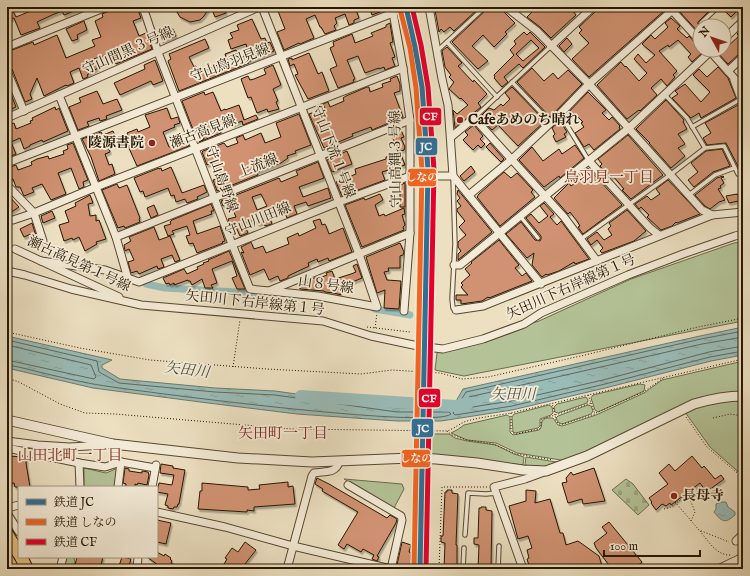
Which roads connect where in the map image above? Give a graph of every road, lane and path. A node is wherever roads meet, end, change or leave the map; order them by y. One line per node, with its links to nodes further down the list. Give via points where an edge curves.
1 (106, 7): 18 (street)
2 (142, 7): 19 (street, 守山島野線)
3 (259, 7): 19 (street, 守山間黒３号線)
4 (262, 7): 21 (street, 守山下流１号線)
5 (429, 7): 20 (street)
6 (485, 7): 16 (lane)
7 (592, 7): 17 (street)
8 (718, 7): 12 (lane)
9 (509, 8): 17 (street)
10 (673, 8): 14 (street); 30 (street)
11 (392, 10): 21 (street, 守山鳥羽見線); 25 (street, 守山高縄３号線)
12 (706, 18)
13 (743, 21): 15 (street)
14 (692, 31)
15 (732, 31)
16 (447, 42): 20 (lane); 34 (lane)
17 (551, 46): 29 (lane); 30 (street)
18 (7, 47)
19 (158, 51): 32 (street, 守山間黒３号線); 35 (street, 守山島野線)
20 (438, 51): 47 (street)
21 (282, 57): 35 (street, 守山鳥羽見線); 37 (street, 守山下流１号線)
22 (743, 57): 27 (street)
23 (703, 58): 33 (street)
24 (716, 58): 27 (street)
25 (403, 68): 37 (street, 瀬古高見線); 42 (street, 守山高縄３号線)
26 (7, 71): 38 (street)
27 (728, 71): 28 (street)
28 (733, 78): 31 (street); 36 (street)
29 (512, 82): 34 (lane); 43 (lane)
30 (590, 84): 39 (street); 45 (street)
31 (743, 88)
32 (59, 95): 38 (street, 守山間黒３号線); 46 (street)
33 (665, 95): 44 (lane); 45 (street)
34 (497, 97): 41 (lane)
35 (176, 98): 46 (street, 守山鳥羽見線); 48 (street, 守山島野線)
36 (742, 102): 44 (lane)
37 (302, 108): 48 (street, 瀬古高見線); 50 (street, 守山下流１号線)
38 (24, 111): 40 (street, 守山間黒３号線)
39 (560, 114): 43 (street); 52 (lane)
40 (7, 118)
41 (474, 118): 47 (street); 51 (street)
42 (410, 120): 50 (street, 上流線); 57 (street, 守山高縄３号線)
43 (550, 122): 51 (street)
44 (692, 127): 49 (lane)
45 (629, 128): 52 (street); 56 (street)
46 (76, 136): 53 (street, 守山鳥羽見線); 60 (street)
47 (451, 137): 58 (street)
48 (196, 148): 60 (street, 瀬古高見線); 64 (street, 守山島野線)
49 (705, 148): 54 (lane, via 724,146); 56 (lane)
50 (320, 156): 64 (street, 上流線); 65 (street, 守山下流１号線)
51 (511, 160): 61 (street); 63 (street)
52 (589, 161): 63 (street); 66 (street)
53 (7, 164)
54 (734, 168): 55 (lane, via 738,174); 62 (lane, via 715,175)
55 (743, 172)
56 (670, 175): 62 (street); 66 (lane)
57 (410, 176): 58 (street, 守山川田線); 65 (street, 守山川田線); 72 (street, 守山高縄３号線)
58 (453, 176): 61 (street); 85 (lane)
59 (7, 185): 68 (street)
60 (96, 187): 68 (street, 瀬古高見線); 76 (street)
61 (469, 195): 73 (street)
62 (689, 195): 69 (street, via 702,210)
63 (545, 196): 70 (street); 78 (street)
64 (214, 198): 76 (street, 上流線); 80 (street, 守山島野線)
65 (339, 202): 80 (street, 守山川田線); 82 (street, 守山下流１号線)
66 (629, 204): 75 (street, via 650,228); 78 (lane)
67 (743, 212): 69 (street)
68 (34, 213): 71 (street, 瀬古高見線); 79 (street)
69 (712, 214): 75 (street)
70 (520, 216): 73 (street); 77 (lane)
71 (13, 220)
72 (410, 232): 82 (street); 94 (street, 守山高縄３号線)
73 (500, 232): 85 (street, via 460,265); 88 (street)
74 (743, 234): 95 (street, 矢田川下右岸線第１号, via 628,275 541,313 524,324 483,340 443,349 371,336 323,321)
75 (660, 235): 84 (street)
76 (116, 237): 87 (street)
77 (538, 238)
78 (581, 239): 84 (street)
79 (44, 241)
80 (232, 244): 87 (street, 守山川田線, via 139,282); 89 (street, 守山島野線, via 250,289)
81 (15, 249): 83 (street, 瀬古高見第１号線)
82 (359, 254): 89 (street); 92 (street, 守山下流１号線)
83 (41, 261): 87 (street, via 105,270); 91 (street, 瀬古高見第１号線)
84 (597, 261): 88 (street)
85 (454, 265): 93 (lane, via 452,299 453,308)
86 (7, 271): 91 (street, 矢田川下右岸線第１号)
87 (128, 279)
88 (541, 284): 93 (street, via 483,306)
89 (269, 291): 92 (street, 山８号線, via 318,296)
90 (254, 294): 95 (path)
91 (132, 303): 95 (street, 矢田川下右岸線第１号)
92 (378, 308): 99 (path)
93 (456, 310)
94 (404, 311)
95 (254, 315)
96 (743, 318): 103 (path, via 488,377 462,379 440,373 392,370 361,374)
97 (239, 324): 103 (path)
98 (366, 327): 99 (path)
99 (376, 328): 101 (path)
100 (7, 332): 103 (path, via 150,360)
101 (410, 332)
102 (743, 359): 104 (path)
103 (233, 367)
104 (666, 376): 106 (path); 112 (path, via 643,392)
105 (7, 378): 117 (path, via 20,382 60,404 85,413 292,429)
106 (588, 395): 108 (path); 109 (path)
107 (743, 396): 110 (street, via 706,400)
108 (552, 403): 111 (path); 113 (path)
109 (591, 403): 112 (path); 113 (path)
110 (682, 410): 125 (street); 127 (path, via 707,447)
111 (511, 413): 113 (path, via 512,431 516,434 538,429 541,427 542,419); 117 (path, via 470,421)
112 (595, 414): 113 (path, via 561,424 556,421)
113 (555, 416)
114 (743, 416): 115 (path, via 730,414)
115 (713, 418)
116 (7, 420): 119 (street)
117 (447, 431): 125 (path, via 467,440 493,444 516,454 557,461)
118 (7, 441): 119 (street, via 69,446)
119 (113, 444): 122 (street, via 238,458)
120 (7, 448): 123 (street)
121 (121, 462): 123 (street, via 105,467); 131 (street); 132 (street, via 155,466)
122 (339, 462): 126 (street, via 430,458); 147 (street, via 335,470 314,473)
123 (79, 463): 130 (street)
124 (743, 464): 127 (path)
125 (564, 465): 126 (street)
126 (546, 471): 133 (street)
127 (737, 472): 128 (path)
128 (743, 478)
129 (348, 485): 159 (street, via 401,516)
130 (80, 486)
131 (118, 486)
132 (152, 486)
133 (495, 490): 145 (lane, via 486,494 468,493); 160 (path, via 442,487); 163 (street)
134 (675, 503): 137 (path, via 672,507); 140 (path); 140 (path, via 688,494 695,512)
135 (18, 505): 136 (street)
136 (7, 508)
137 (664, 508)
138 (158, 512): 147 (street)
139 (7, 513): 141 (street)
140 (691, 522): 142 (path)
141 (18, 530)
142 (699, 530): 146 (path, via 730,542); 151 (path, via 722,554)
143 (7, 534): 150 (highway)
144 (743, 534): 146 (street)
145 (465, 535)
146 (736, 541)
147 (293, 546): 158 (street); 159 (street)
148 (499, 546): 162 (lane)
149 (464, 548): 161 (lane)
150 (18, 552)
151 (739, 556): 164 (street)
152 (21, 558): 155 (highway)
153 (63, 558): 156 (street)
154 (137, 558): 157 (street)
155 (27, 569)
156 (60, 569)
157 (137, 569)
158 (287, 569)
159 (391, 569)
160 (439, 569)
161 (463, 569)
162 (498, 569)
163 (523, 569)
164 (718, 569)

